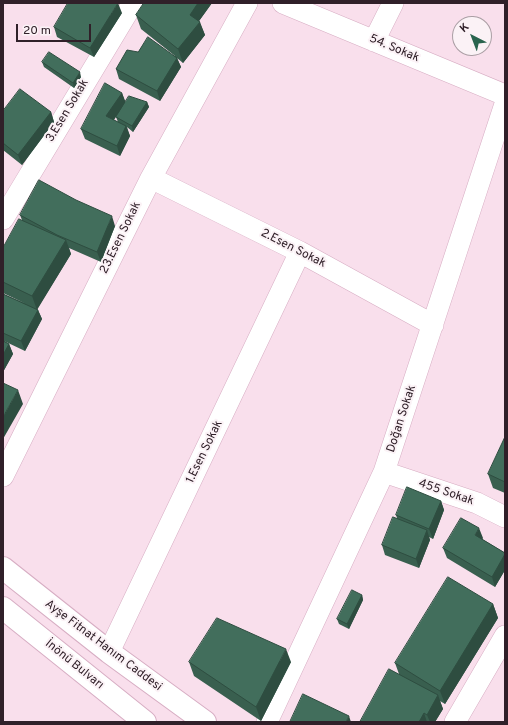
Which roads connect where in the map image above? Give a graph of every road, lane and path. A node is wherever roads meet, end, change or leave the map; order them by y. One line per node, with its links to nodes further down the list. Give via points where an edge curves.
1 (133, 3): 9 (street, 3.Esen Sokak)
2 (246, 3): 8 (street, 23.Esen Sokak)
3 (283, 3): 5 (street, 54. Sokak)
4 (393, 3): 5 (street)
5 (374, 41): 6 (street, 54. Sokak)
6 (505, 96)
7 (505, 104): 11 (street, Doğan Sokak)
8 (151, 178): 10 (street, 2.Esen Sokak); 13 (street, 23.Esen Sokak)
9 (3, 219)
10 (300, 252): 11 (street, 2.Esen Sokak); 18 (street, 1.Esen Sokak)
11 (433, 325): 12 (street, Doğan Sokak)
12 (384, 472): 14 (street, 455 Sokak, via 477,503); 21 (street, Doğan Sokak)
13 (3, 476)
14 (505, 517)
15 (3, 568): 18 (main road, Ayşe Fitnat Hanım Caddesi)
16 (3, 608): 19 (main road, İnönü Bulvarı)
17 (505, 636): 22 (street)
18 (109, 652): 20 (main road, Ayşe Fitnat Hanım Caddesi)
19 (145, 722)
20 (205, 722)
21 (267, 722)
22 (455, 722)

